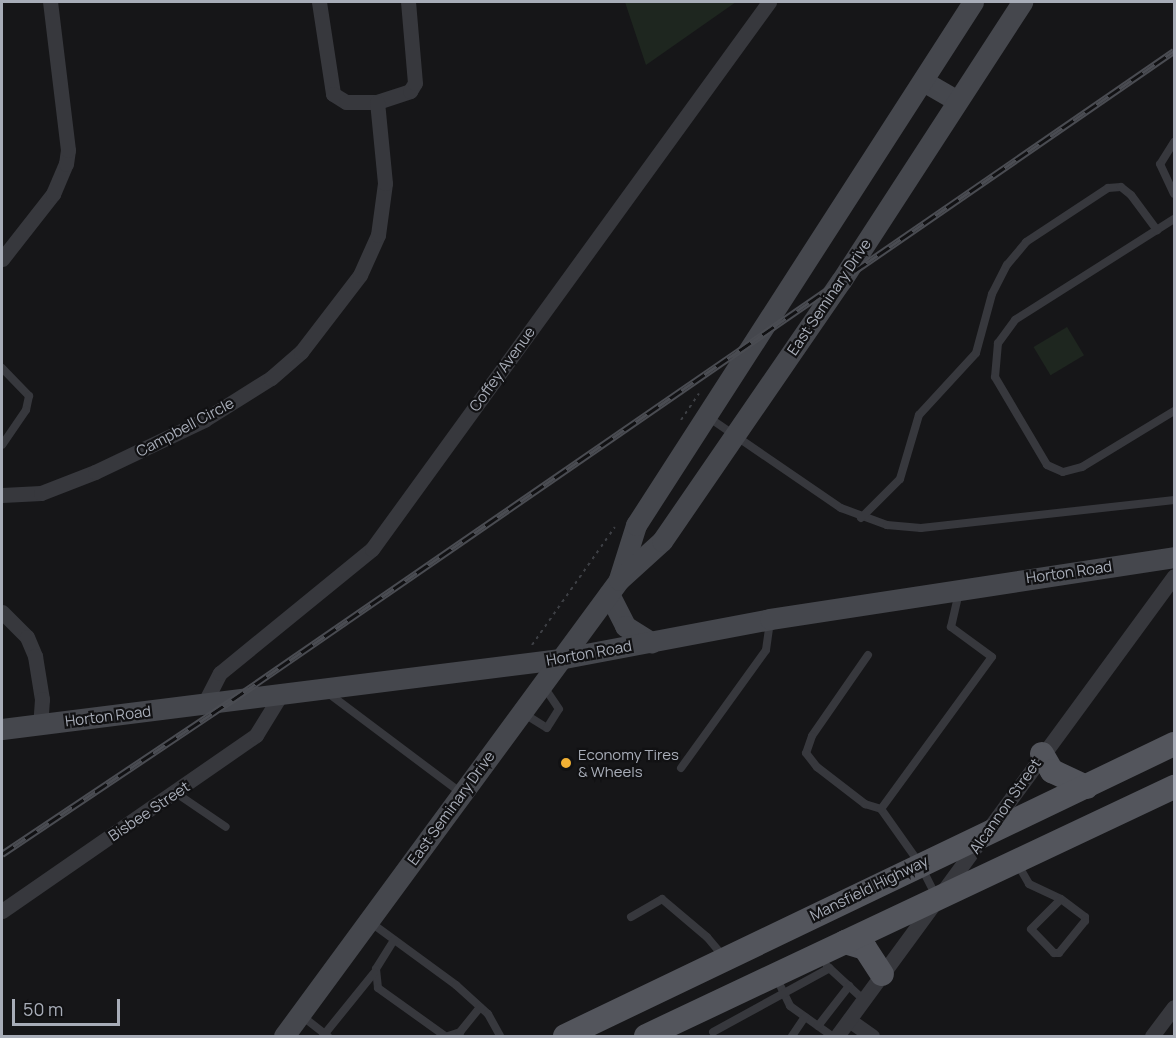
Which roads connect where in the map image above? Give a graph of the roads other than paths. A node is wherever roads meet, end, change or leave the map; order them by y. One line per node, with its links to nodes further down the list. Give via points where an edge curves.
1 (50, 2): 14 (street, via 68,150 66,164 53,194)
2 (319, 2): 8 (street, via 333,94 346,102)
3 (408, 2): 8 (street, via 415,82 410,91)
4 (769, 2): 35 (street, Coffey Avenue, via 372,549 220,673)
5 (973, 2): 7 (main road, East Seminary Drive)
6 (1022, 2): 9 (main road, East Seminary Drive)
7 (923, 81): 9 (main road); 17 (main road, East Seminary Drive)
8 (377, 102): 20 (street, Campbell Circle, via 385,183 378,235 360,275 301,352 271,378 204,420 41,493)
9 (957, 102): 18 (main road, East Seminary Drive)
10 (1174, 142): 11 (lane, via 1160,164)
11 (1174, 194)
12 (1174, 219): 13 (lane)
13 (1157, 230): 16 (lane, via 1015,320 998,343 995,377 1047,465 1063,472 1082,467); 22 (lane, via 1131,195 1121,187 1108,188 1026,242 992,294 976,353 919,415 900,479)
14 (2, 259)
15 (2, 368): 19 (lane, via 29,396 26,410)
16 (1174, 411)
17 (707, 416): 18 (lane); 25 (main road, East Seminary Drive, via 636,525)
18 (735, 435): 22 (lane); 25 (main road, East Seminary Drive, via 662,541)
19 (2, 446)
20 (2, 495)
21 (1174, 500): 22 (lane, via 921,528)
22 (861, 518)
23 (1174, 557): 26 (main road, Horton Road)
24 (1174, 576): 40 (street, Alcannon Street)
25 (614, 587): 29 (main road, via 625,626); 31 (main road, East Seminary Drive)
26 (960, 588): 28 (main road, Horton Road); 46 (lane, via 951,627 992,657)
27 (2, 612): 37 (street, via 27,637 35,656 42,699)
28 (770, 619): 29 (main road, Horton Road); 41 (lane, via 766,650)
29 (651, 642): 31 (main road, Horton Road)
30 (868, 655): 46 (lane, via 812,736 806,753 817,767 865,804)
31 (559, 660): 32 (main road, East Seminary Drive); 33 (main road, Horton Road)
32 (541, 683): 36 (main road, East Seminary Drive); 36 (lane, via 559,711 544,728)
33 (324, 690): 34 (main road, Horton Road); 45 (lane)
34 (280, 696): 35 (main road, Horton Road); 44 (street, Bisbee Street, via 256,735)
35 (204, 704): 37 (main road, Horton Road)
36 (521, 712): 45 (main road, East Seminary Drive)
37 (40, 725): 38 (main road, Horton Road)
38 (2, 729)
39 (1174, 744): 42 (main road, Mansfield Highway)
40 (1042, 754): 42 (main road, via 1052,771); 48 (street, Alcannon Street)
41 (681, 768)
42 (1086, 787): 48 (main road, Mansfield Highway)
43 (1173, 790): 49 (main road)
44 (176, 793): 47 (lane); 53 (street, Bisbee Street)
45 (461, 793): 55 (main road, East Seminary Drive)
46 (881, 809): 50 (lane)
47 (226, 827)
48 (987, 832): 50 (main road, Mansfield Highway); 52 (street, Alcannon Street)
49 (1016, 862): 51 (lane, via 1029,884); 52 (main road)
50 (920, 864): 52 (lane); 58 (main road, Mansfield Highway)
51 (1061, 899): 51 (lane, via 1085,921 1059,953 1054,953 1031,929)
52 (938, 900): 57 (main road); 61 (street, Alcannon Street)
53 (2, 911)
54 (631, 917): 58 (lane, via 662,900 707,938)
55 (368, 921): 56 (lane); 67 (main road, East Seminary Drive)
56 (394, 940): 60 (lane); 65 (lane)
57 (845, 942): 59 (main road); 61 (main road, via 865,948)
58 (723, 958): 77 (main road, Mansfield Highway)
59 (823, 962): 62 (main road); 63 (lane)
60 (376, 969): 72 (lane, via 375,981 386,996); 74 (lane)
61 (882, 974): 64 (street, Alcannon Street)
62 (780, 985): 68 (lane, via 790,1006); 71 (lane); 78 (main road)
63 (849, 986): 64 (lane); 70 (lane)
64 (864, 1000): 69 (street, Alcannon Street)
65 (480, 1007): 75 (lane, via 460,1032); 76 (lane)
66 (1174, 1007): 83 (street)
67 (300, 1014): 73 (main road, East Seminary Drive); 74 (lane)
68 (806, 1017): 70 (lane); 79 (lane)
69 (849, 1020): 81 (street, Alcannon Street); 82 (street)
70 (818, 1026): 80 (lane)
71 (713, 1032)
72 (435, 1035): 75 (lane)
73 (284, 1036)
74 (326, 1036)
75 (447, 1036)
76 (500, 1036)
77 (565, 1036)
78 (646, 1036)
79 (792, 1036)
80 (832, 1036)
81 (837, 1036)
82 (872, 1036)
83 (1152, 1036)

